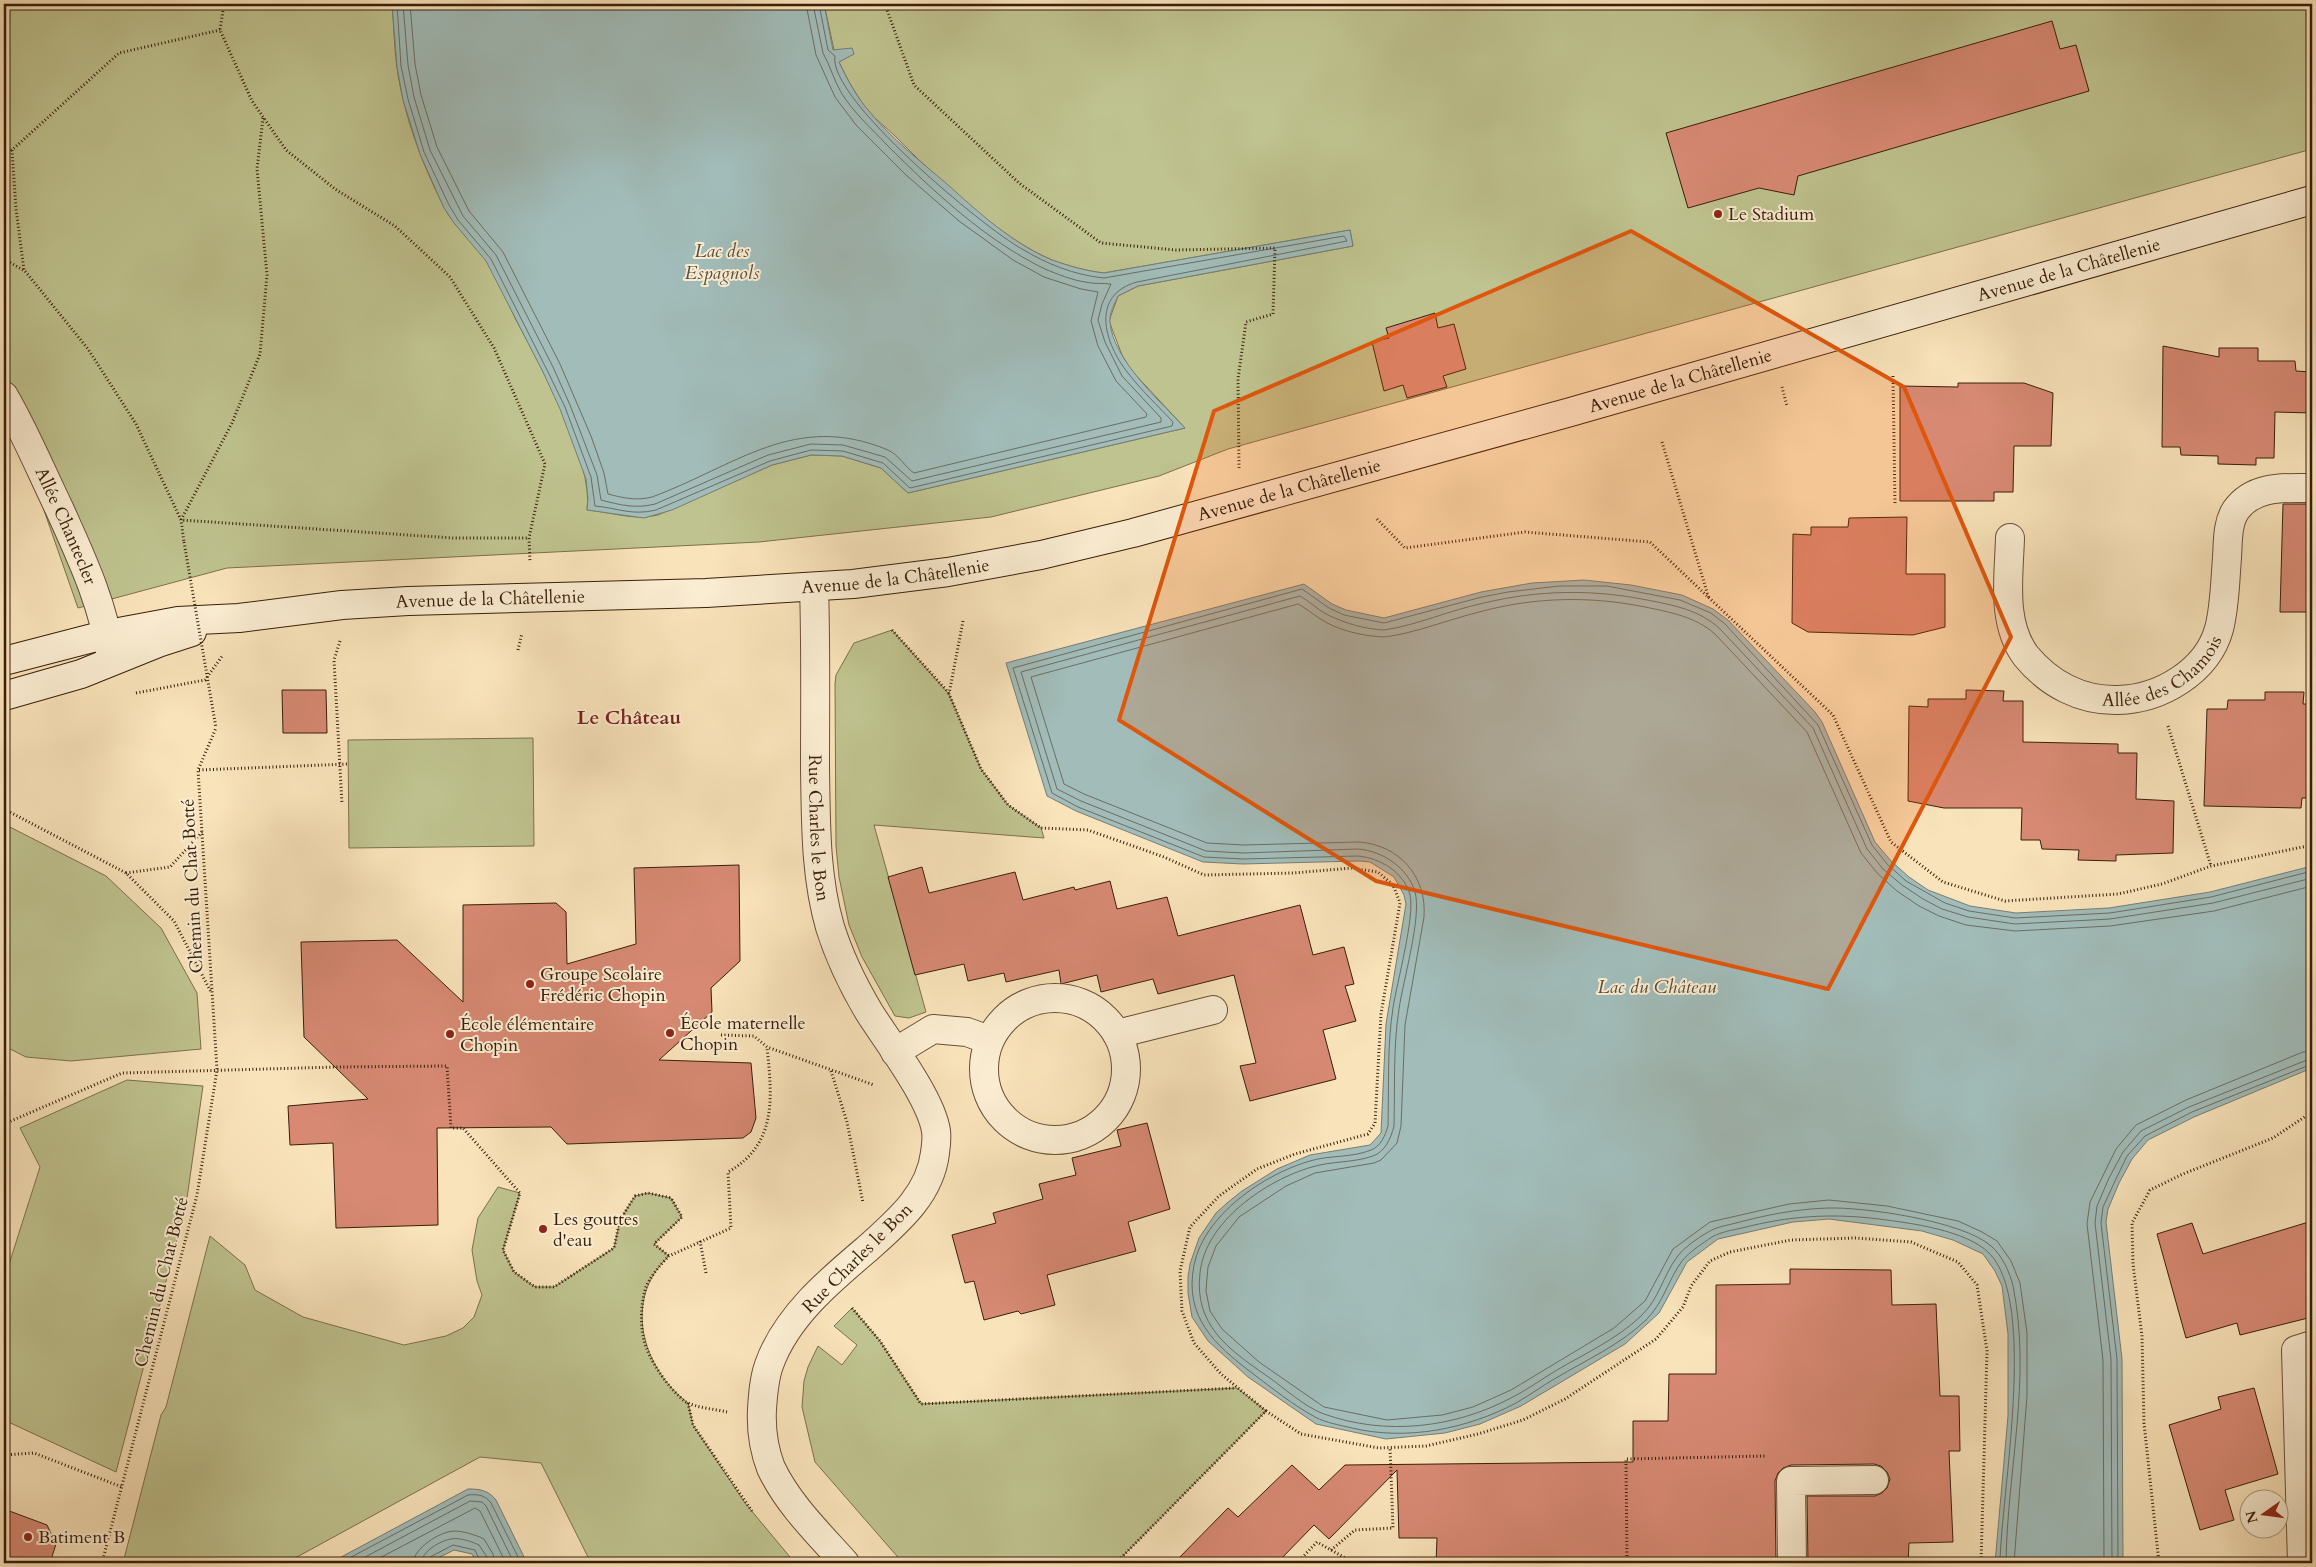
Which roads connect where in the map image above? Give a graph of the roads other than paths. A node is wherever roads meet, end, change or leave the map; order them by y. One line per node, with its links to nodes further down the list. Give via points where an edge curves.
1 (2312, 200): 5 (street, Avenue de la Châtellenie, via 1133,533 979,567)
2 (4, 396): 7 (street, Allée Chantecler, via 83,562)
3 (2312, 488): 4 (street, Allée des Chamois, via 2258,492 2242,503 2230,528 2222,616 2213,644 2181,680 2158,693 2129,700 2098,699 2069,691 2043,674 2024,652 2009,610)
4 (2010, 538)
5 (814, 587): 6 (street, Avenue de la Châtellenie, via 706,593 408,600); 14 (street, Rue Charles le Bon, via 816,839 821,890 844,963 868,1010)
6 (239, 618): 7 (street, Avenue de la Châtellenie, via 178,621); 9 (street, Avenue de la Châtellenie, via 158,643)
7 (108, 634): 8 (street, Avenue de la Châtellenie); 9 (street, Allée Chantecler)
8 (4, 661)
9 (112, 662): 10 (street, Avenue de la Châtellenie)
10 (4, 696)
11 (1213, 1010): 12 (street)
12 (1118, 1034): 13 (street, via 1103,1016 1085,1004 1063,998 1040,999 1019,1007 1002,1020); 13 (street, via 1125,1055 1126,1077 1120,1099 1108,1117 1090,1132 1069,1140 1047,1141 1025,1134 1006,1122 992,1105 985,1083 984,1061)
13 (990, 1040): 14 (street, via 967,1032 934,1029)
14 (901, 1062): 17 (street, Rue Charles le Bon, via 929,1110 936,1132 929,1179 914,1204 898,1221 830,1281 791,1325 768,1367 763,1392 762,1420 771,1467 787,1495)
15 (2312, 1345): 19 (street, via 2296,1350)
16 (1874, 1480): 18 (street, via 1791,1481)
17 (845, 1563)
18 (1792, 1563)
19 (2302, 1563)

